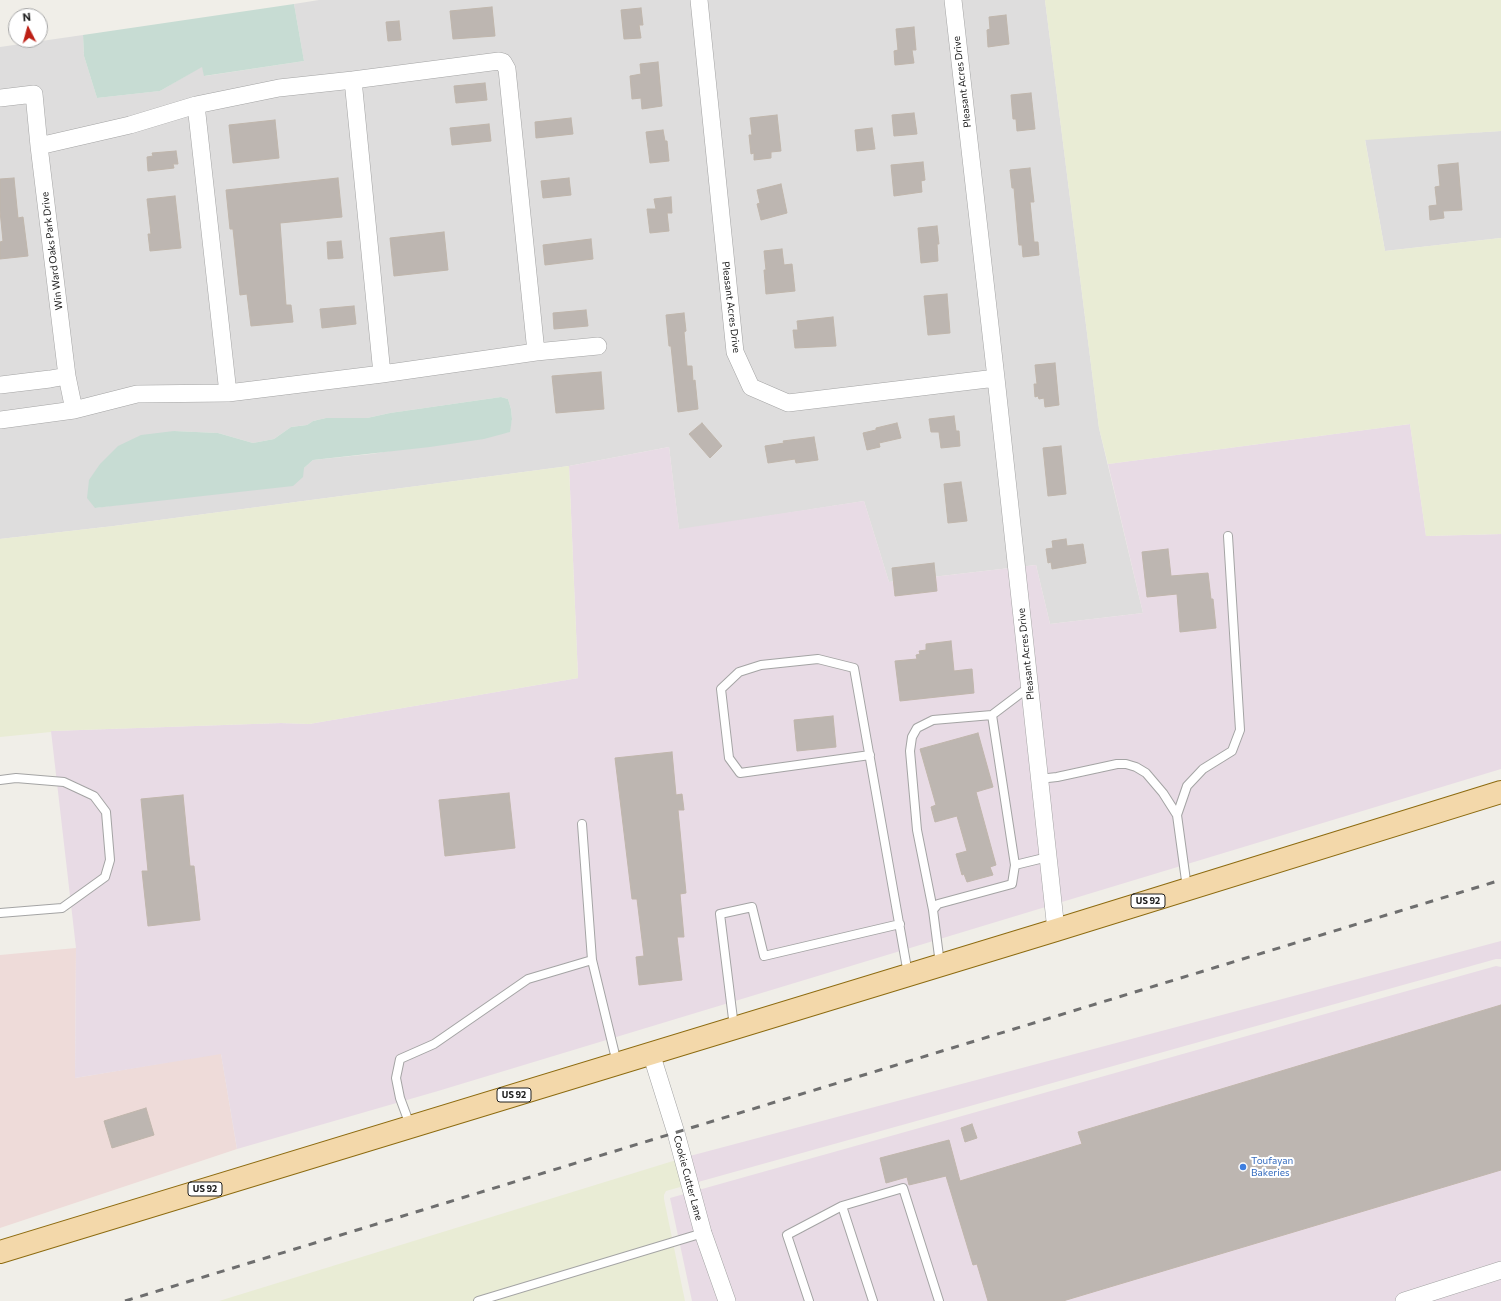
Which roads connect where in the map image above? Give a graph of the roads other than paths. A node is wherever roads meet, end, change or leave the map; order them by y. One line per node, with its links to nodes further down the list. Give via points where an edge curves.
1 (699, 0): 11 (street, Pleasant Acres Drive, via 735,352 751,387 788,403)
2 (953, 0): 11 (street, Pleasant Acres Drive)
3 (353, 80): 5 (street, via 279,88); 8 (street, via 503,62 506,69); 9 (street)
4 (0, 98): 6 (street, Win Ward Oaks Park Drive, via 34,94)
5 (196, 105): 6 (street, via 130,125); 13 (street)
6 (39, 146): 10 (street, Win Ward Oaks Park Drive)
7 (598, 346): 8 (street)
8 (536, 352): 9 (street)
9 (382, 374): 13 (street)
10 (67, 376): 12 (street); 14 (street, Win Ward Oaks Park Drive)
11 (996, 378): 17 (street, Pleasant Acres Drive)
12 (0, 385)
13 (228, 393): 14 (street, via 137,394)
14 (74, 410): 15 (street)
15 (0, 420)
16 (1228, 536): 23 (lane, via 1240,730 1232,751 1203,769 1187,786)
17 (1029, 687): 18 (lane); 20 (street, Pleasant Acres Drive)
18 (992, 715): 26 (lane); 28 (lane, via 933,720 917,728 912,737 910,751 917,830)
19 (870, 755): 19 (lane, via 854,668 818,659 761,665 739,672 721,689 729,758 740,773); 30 (lane)
20 (1039, 779): 23 (lane, via 1126,764 1146,774 1163,792); 25 (street, Pleasant Acres Drive)
21 (0, 780): 29 (lane, via 16,778 64,782 94,796 106,812 110,860 105,877 62,908)
22 (1501, 792): 27 (main road, US 92)
23 (1177, 815): 27 (lane)
24 (582, 824): 32 (lane)
25 (1048, 856): 26 (lane); 31 (street, Pleasant Acres Drive)
26 (1016, 865): 28 (lane, via 1012,884 938,904)
27 (1188, 889): 31 (main road, US 92)
28 (933, 910): 33 (lane)
29 (0, 913)
30 (900, 924): 34 (lane); 35 (lane, via 764,956 752,906 720,914)
31 (1056, 930): 33 (main road, US 92)
32 (592, 960): 37 (lane); 38 (lane, via 528,979 434,1044 400,1059 396,1078 400,1098)
33 (940, 965): 34 (main road, US 92)
34 (908, 975): 35 (main road, US 92)
35 (734, 1028): 36 (main road, US 92)
36 (651, 1054): 37 (main road, US 92); 40 (street, Cookie Cutter Lane)
37 (618, 1063): 38 (main road, US 92)
38 (411, 1127): 41 (main road, US 92)
39 (842, 1206): 45 (lane, via 787,1235); 46 (lane); 47 (lane, via 903,1188)
40 (703, 1233): 43 (lane); 44 (street, Cookie Cutter Lane)
41 (0, 1252)
42 (1501, 1270): 48 (street)
43 (478, 1301)
44 (727, 1301)
45 (809, 1301)
46 (873, 1301)
47 (939, 1301)
48 (1404, 1301)

